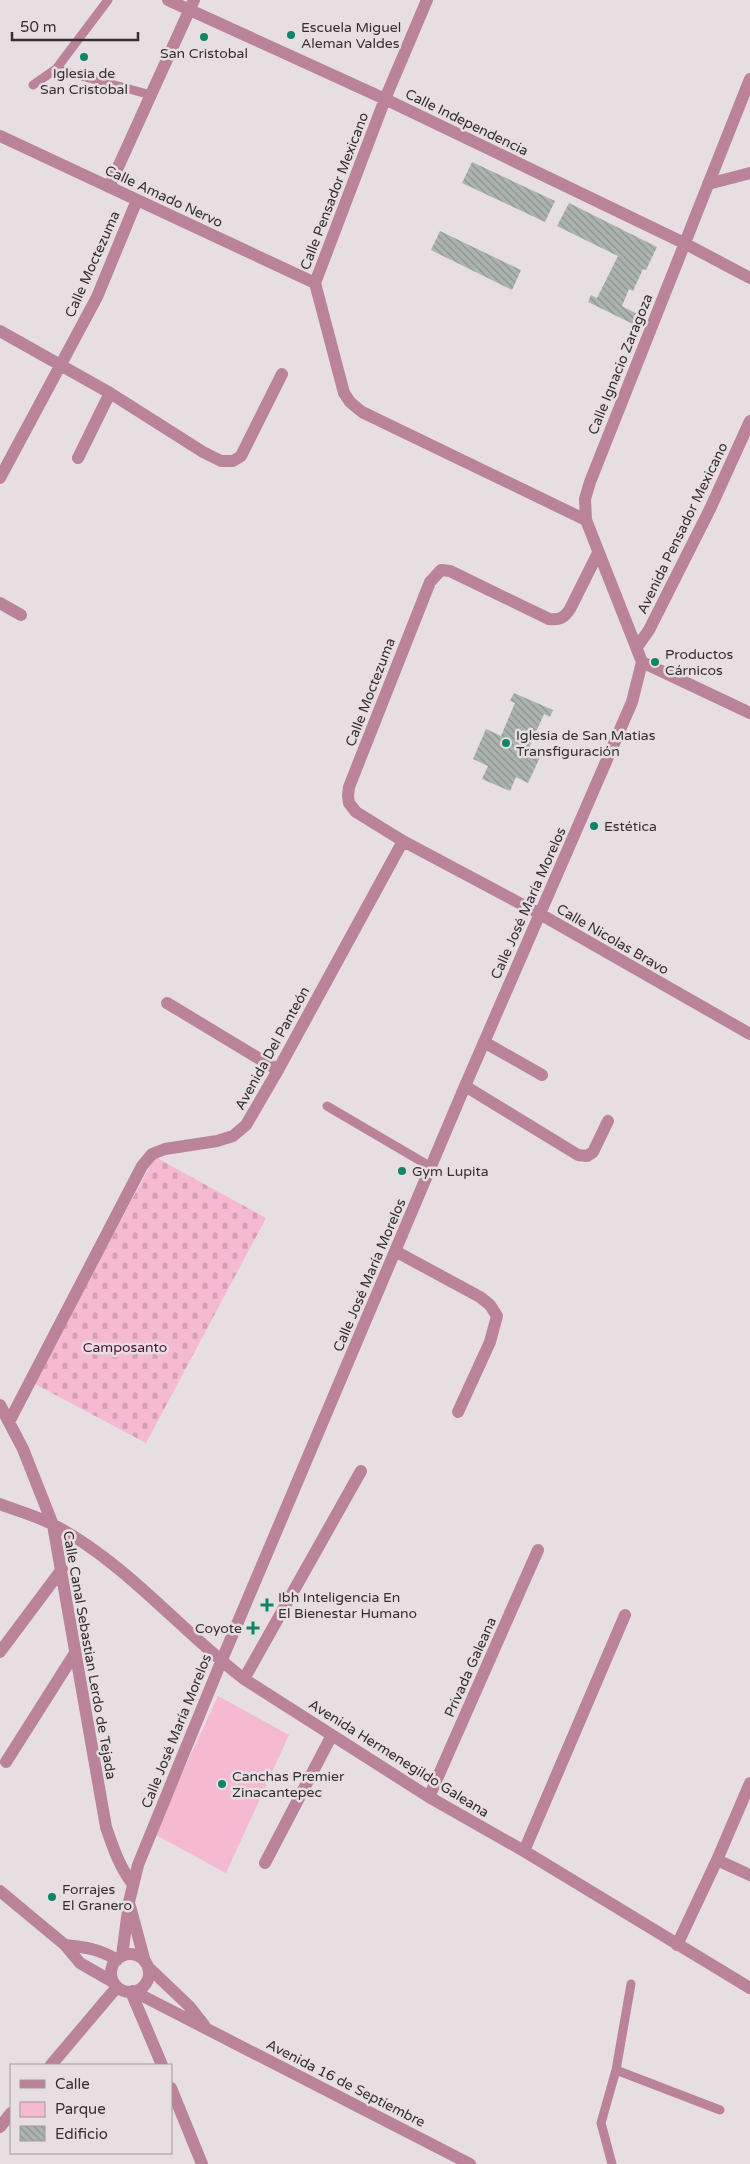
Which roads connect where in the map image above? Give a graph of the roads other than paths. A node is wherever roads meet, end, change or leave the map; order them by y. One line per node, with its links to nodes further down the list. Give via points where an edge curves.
1 (108, 0): 5 (lane)
2 (168, 0): 4 (street, Calle Independencia)
3 (427, 0): 9 (street, Calle Pensador Mexicano)
4 (191, 5): 8 (street); 9 (street, Calle Independencia)
5 (56, 69): 7 (lane); 8 (lane)
6 (750, 79): 12 (street, Calle Ignacio Zaragoza)
7 (33, 85)
8 (150, 95): 13 (street)
9 (385, 99): 15 (street, Calle Independencia); 17 (street, Calle Pensador Mexicano)
10 (0, 136): 13 (street, Calle Amado Nervo)
11 (750, 173): 12 (street)
12 (708, 184): 15 (street, Calle Ignacio Zaragoza)
13 (109, 188): 14 (street, Calle Amado Nervo)
14 (137, 200): 17 (street, Calle Amado Nervo); 19 (street, Calle Moctezuma, via 97,297)
15 (684, 243): 16 (street, Calle Independencia); 25 (street, Calle Ignacio Zaragoza, via 590,482 585,499)
16 (750, 278)
17 (315, 283): 25 (street, Calle Pensador Mexicano, via 338,376 350,402 362,412)
18 (0, 330): 19 (street)
19 (60, 365): 21 (street); 24 (street, Calle Moctezuma)
20 (282, 374): 21 (street, via 242,456 233,461 221,461 203,452)
21 (110, 393): 23 (street)
22 (750, 421): 29 (street, Avenida Pensador Mexicano, via 658,613)
23 (78, 458)
24 (0, 478)
25 (586, 520): 26 (street, Calle Ignacio Zaragoza)
26 (598, 554): 29 (street, Calle Ignacio Zaragoza); 32 (street, Calle Moctezuma, via 570,609 557,620 450,571 441,570 430,582 349,787 349,803)
27 (0, 603): 28 (street)
28 (21, 615)
29 (637, 647): 30 (street, Calle Ignacio Zaragoza)
30 (642, 662): 31 (street); 34 (street, Calle José María Morelos, via 632,702)
31 (750, 713)
32 (356, 812): 33 (street, Calle Nicolas Bravo)
33 (403, 841): 34 (street, Calle Nicolas Bravo); 38 (street, Avenida Del Panteón)
34 (540, 914): 36 (street, Calle Nicolas Bravo); 37 (street, Calle José María Morelos)
35 (167, 1003): 38 (street)
36 (750, 1034)
37 (484, 1042): 39 (street); 40 (street, Calle José María Morelos)
38 (278, 1070): 47 (street, Avenida Del Panteón, via 246,1125 233,1136 165,1149 152,1154 142,1166)
39 (542, 1074)
40 (466, 1086): 42 (street, via 578,1155 587,1156 593,1152); 43 (street, Calle José María Morelos)
41 (327, 1106): 43 (lane)
42 (608, 1121)
43 (431, 1167): 44 (street, Calle José María Morelos)
44 (395, 1252): 46 (street, via 480,1297 497,1316 490,1342); 56 (street, Calle José María Morelos)
45 (0, 1406): 47 (street, Calle Canal Sebastian Lerdo de Tejada)
46 (458, 1412)
47 (10, 1422): 50 (street, Calle Canal Sebastian Lerdo de Tejada)
48 (361, 1470): 57 (street)
49 (0, 1504): 50 (street, Avenida Hermenegildo Galeana)
50 (53, 1524): 52 (street, Calle Canal Sebastian Lerdo de Tejada); 56 (street, Avenida Hermenegildo Galeana, via 115,1566)
51 (538, 1550): 61 (street, Privada Galeana)
52 (62, 1569): 54 (street); 55 (street, Calle Canal Sebastian Lerdo de Tejada)
53 (625, 1615): 62 (street)
54 (0, 1652)
55 (76, 1653): 59 (street); 66 (street, Calle Canal Sebastian Lerdo de Tejada, via 106,1827 115,1853)
56 (221, 1662): 57 (street, Avenida Hermenegildo Galeana); 66 (street, Calle José María Morelos)
57 (244, 1679): 58 (street, Avenida Hermenegildo Galeana)
58 (332, 1736): 61 (street, Avenida Hermenegildo Galeana); 64 (street)
59 (6, 1762)
60 (750, 1783): 63 (street)
61 (430, 1798): 62 (street, Avenida Hermenegildo Galeana)
62 (524, 1851): 69 (street, Avenida Hermenegildo Galeana)
63 (717, 1860): 65 (street); 69 (street)
64 (265, 1863)
65 (750, 1875)
66 (132, 1883): 68 (street, Calle José María Morelos)
67 (0, 1890): 70 (street)
68 (129, 1902): 71 (street, Calle José María Morelos); 72 (street, Calle José María Morelos)
69 (677, 1945): 75 (street, Avenida Hermenegildo Galeana)
70 (65, 1946): 71 (street, via 92,1948); 73 (street, via 80,1963)
71 (119, 1958): 72 (street, via 135,1954); 73 (street, via 112,1968)
72 (147, 1965): 76 (street, via 149,1974 144,1985); 77 (street, Avenida 16 de Septiembre)
73 (115, 1984): 76 (street); 78 (street)
74 (631, 1984): 80 (lane)
75 (750, 1988)
76 (132, 1992): 77 (street, Avenida 16 de Septiembre); 79 (street)
77 (208, 2028): 86 (street, Avenida 16 de Septiembre)
78 (52, 2064)
79 (162, 2064)
80 (616, 2070): 82 (lane); 87 (lane, via 601,2123)
81 (172, 2090): 85 (street)
82 (720, 2110)
83 (10, 2115): 84 (street)
84 (0, 2127)
85 (202, 2164)
86 (468, 2164)
87 (612, 2164)

